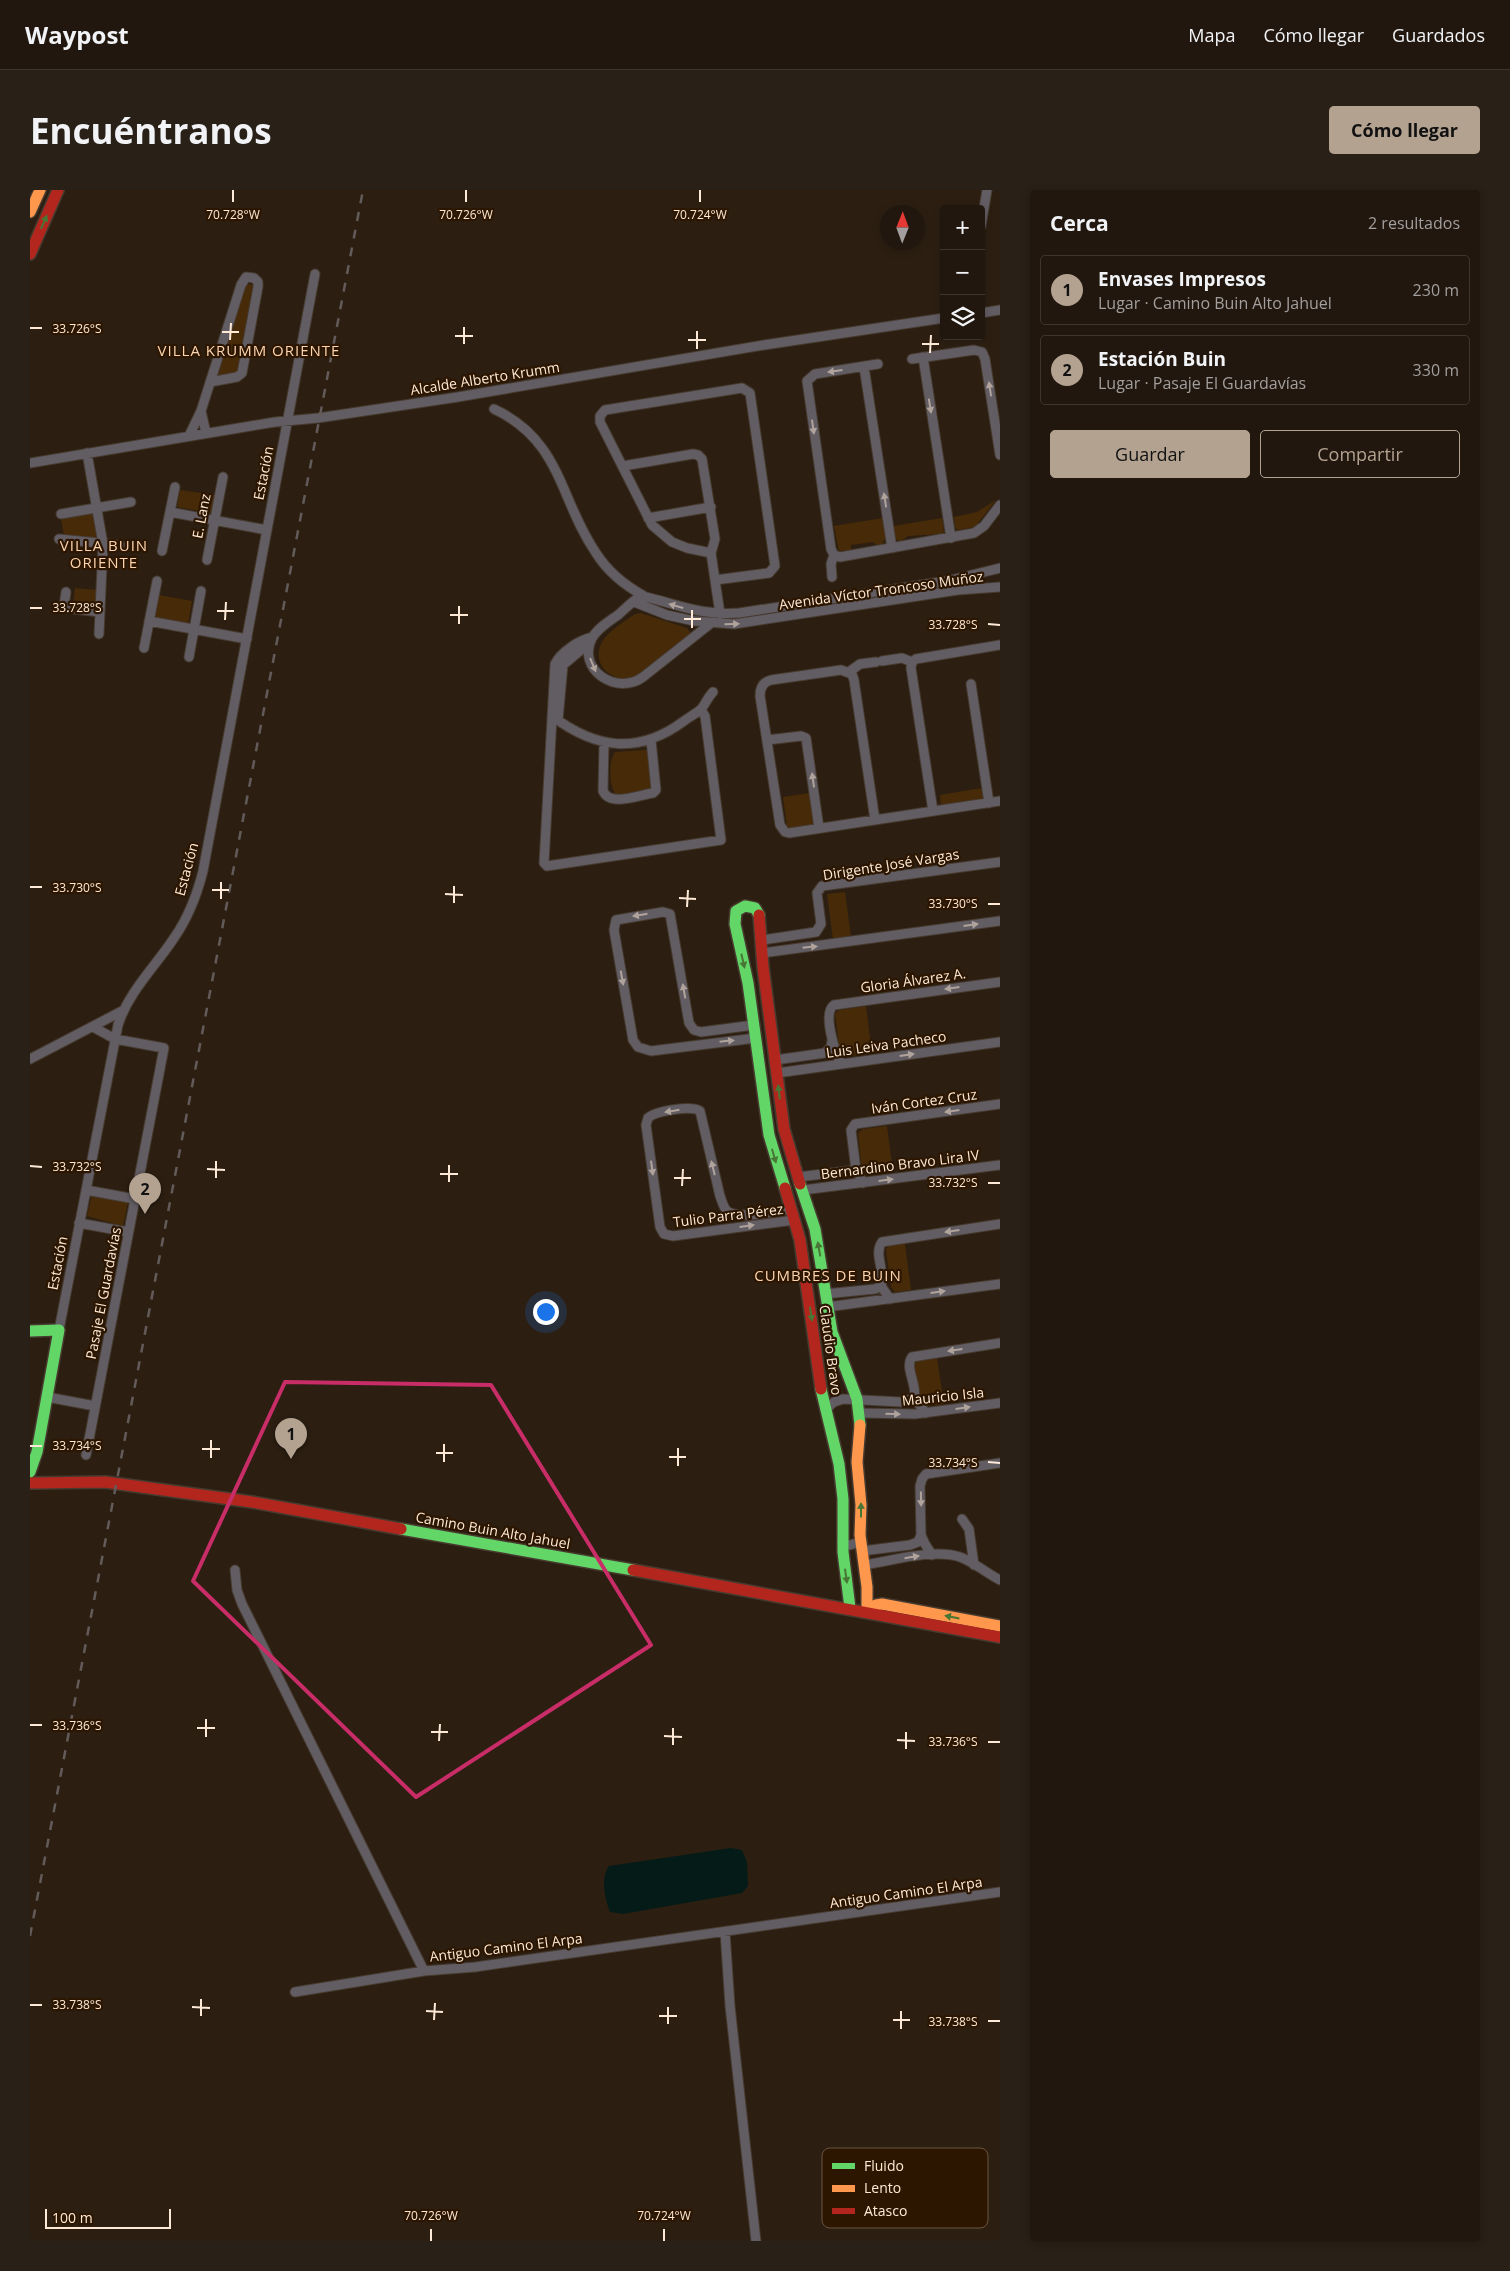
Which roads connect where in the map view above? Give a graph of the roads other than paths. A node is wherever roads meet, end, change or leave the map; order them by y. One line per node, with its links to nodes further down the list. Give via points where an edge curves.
1 (40, 190): 5 (main road)
2 (58, 190): 6 (main road, one-way to 2)
3 (987, 190): 4 (street)
4 (984, 205)
5 (30, 212)
6 (30, 254)
7 (315, 274): 18 (street, Estación)
8 (1000, 310): 9 (street)
9 (985, 312)
10 (940, 319): 18 (street, Alcalde Alberto Krumm)
11 (923, 358): 12 (street); 22 (street, one-way to 11, via 984,354 974,350); 37 (street, one-way to 37)
12 (912, 359)
13 (878, 364): 14 (street)
14 (864, 367): 41 (street, one-way to 14); 44 (street, one-way to 44, via 815,374 807,384)
15 (210, 382): 15 (street, via 242,282 246,278 254,278 258,287 242,374); 17 (street)
16 (494, 410): 53 (street, Avenida Víctor Troncoso Muñoz, via 516,422 540,444 558,473 595,552 615,576)
17 (201, 411): 19 (street); 20 (street)
18 (288, 421): 19 (street, Alcalde Alberto Krumm); 36 (street, Estación)
19 (206, 433): 20 (street, Alcalde Alberto Krumm)
20 (189, 436): 21 (street, Alcalde Alberto Krumm)
21 (88, 453): 23 (street, Alcalde Alberto Krumm); 30 (street)
22 (1000, 455)
23 (30, 463)
24 (624, 466): 29 (street, via 698,455 704,462); 34 (street); 48 (street, via 600,422 605,410 742,388 748,391 776,564 769,572)
25 (223, 477): 35 (street, E. Lanz)
26 (175, 487): 31 (street)
27 (131, 502): 30 (street)
28 (1000, 506): 33 (street)
29 (711, 507): 34 (street); 43 (street, via 715,540)
30 (97, 508): 32 (street); 39 (street)
31 (170, 512): 35 (street); 42 (street)
32 (61, 514)
33 (997, 517): 37 (street, via 977,531)
34 (648, 518): 43 (street, via 672,542)
35 (215, 520): 36 (street); 45 (street, E. Lanz)
36 (267, 530): 64 (street, Estación)
37 (951, 538): 41 (street)
38 (60, 539): 39 (street)
39 (103, 544): 40 (street); 56 (street)
40 (120, 546)
41 (892, 548): 44 (street, via 840,557)
42 (162, 551)
43 (711, 552): 48 (street)
44 (834, 555): 47 (street)
45 (207, 560)
46 (1000, 568): 55 (street, Avenida Víctor Troncoso Muñoz, via 947,580)
47 (832, 577)
48 (715, 580): 57 (street)
49 (157, 581): 59 (street)
50 (1000, 587): 58 (street, Avenida Víctor Troncoso Muñoz, via 958,590)
51 (201, 591): 61 (street)
52 (66, 592): 56 (street, via 66,608)
53 (644, 596): 54 (street); 57 (street, Avenida Víctor Troncoso Muñoz, one-way to 53, via 683,608)
54 (634, 602): 60 (street, Avenida Víctor Troncoso Muñoz, via 667,615); 63 (street)
55 (763, 610): 57 (street, Avenida Víctor Troncoso Muñoz); 58 (street, Avenida Víctor Troncoso Muñoz, via 760,616)
56 (100, 612): 62 (street)
57 (720, 614)
58 (765, 620): 60 (street, Avenida Víctor Troncoso Muñoz, one-way to 58)
59 (149, 621): 61 (street); 67 (street)
60 (710, 624): 66 (street, one-way to 60, via 590,660 600,676 609,682 626,684 640,680)
61 (194, 630): 64 (street); 68 (street)
62 (99, 634)
63 (593, 637): 66 (street); 74 (street, via 580,642 559,657 555,664)
64 (247, 639): 92 (street, Estación, via 197,891 181,928)
65 (1000, 645): 69 (street)
66 (590, 647): 74 (street, via 582,649 563,665)
67 (144, 648)
68 (189, 657)
69 (912, 662): 70 (street, via 902,658 879,661 856,665); 80 (street)
70 (850, 672): 76 (street, via 841,670 765,682 760,691); 81 (street, via 854,680)
71 (970, 684): 79 (street)
72 (713, 692): 73 (street)
73 (701, 710): 74 (street, via 705,716 721,840 548,867 544,863); 75 (street)
74 (555, 718): 77 (street, via 585,737)
75 (651, 740): 77 (street, via 626,744); 77 (street, via 656,790 613,800 603,791)
76 (767, 740): 82 (street, via 780,827 789,833); 82 (street, one-way to 76, via 806,738)
77 (604, 742)
78 (1000, 801): 79 (street)
79 (989, 802): 80 (street)
80 (933, 811): 81 (street)
81 (875, 820): 82 (street)
82 (819, 828)
83 (1000, 862): 85 (street, Dirigente José Vargas, via 822,886 817,893)
84 (1000, 921): 87 (street, one-way to 84)
85 (820, 926): 86 (street, via 811,934); 87 (street, Dirigente José Vargas)
86 (762, 940): 88 (main road, Claudio Bravo); 91 (main road, Claudio Bravo, one-way to 91, via 758,911 749,906 738,908 734,914 735,924)
87 (830, 945): 88 (street, one-way to 87)
88 (762, 953): 89 (main road, Claudio Bravo)
89 (764, 981): 91 (street); 103 (main road, Claudio Bravo)
90 (1000, 982): 98 (street, Gloria Álvarez A., one-way to 98, via 837,1004 830,1008 829,1014)
91 (748, 984): 93 (main road, Claudio Bravo)
92 (124, 1010): 94 (street); 97 (street, Estación)
93 (754, 1025): 95 (street); 96 (main road, Claudio Bravo)
94 (94, 1027): 97 (street); 102 (street)
95 (696, 1030): 100 (street); 101 (street); 101 (street, one-way to 101, via 689,1023 670,914 663,912 620,918 614,922 635,1046 651,1051)
96 (756, 1038): 100 (street, one-way to 96); 108 (main road, Claudio Bravo)
97 (115, 1039): 113 (street, Estación); 115 (street, Pasaje El Guardavías, via 164,1048)
98 (832, 1041): 103 (street, Luis Leiva Pacheco, via 825,1053); 104 (street)
99 (1000, 1042): 104 (street, Luis Leiva Pacheco, one-way to 99)
100 (699, 1044): 101 (street)
101 (684, 1046)
102 (30, 1059)
103 (775, 1060): 105 (main road, Claudio Bravo)
104 (841, 1064): 105 (street, Luis Leiva Pacheco)
105 (776, 1073): 107 (main road, Claudio Bravo, one-way to 105)
106 (1000, 1104): 110 (street, Iván Cortez Cruz, one-way to 110, via 857,1124 852,1127)
107 (782, 1113): 108 (street); 111 (main road, Claudio Bravo)
108 (765, 1115): 117 (main road, Claudio Bravo, one-way to 117, via 774,1159)
109 (1000, 1165): 112 (street, Bernardino Bravo Lira IV, one-way to 109)
110 (856, 1170): 111 (street, Bernardino Bravo Lira IV); 112 (street)
111 (798, 1177): 114 (main road, Claudio Bravo)
112 (863, 1183): 114 (street, Bernardino Bravo Lira IV)
113 (86, 1190): 115 (street); 118 (street, Estación)
114 (803, 1190): 121 (main road, Claudio Bravo)
115 (135, 1199): 122 (street, Pasaje El Guardavías)
116 (730, 1212): 117 (street, via 740,1215); 120 (street); 120 (street, Tulio Parra Pérez, one-way to 120, via 720,1196 699,1110 692,1107 654,1113 646,1120 660,1227 664,1234 673,1236)
117 (793, 1215): 120 (street, Tulio Parra Pérez, one-way to 117); 123 (main road, Claudio Bravo)
118 (79, 1222): 122 (street); 129 (street, Estación)
119 (1000, 1224): 125 (street, one-way to 125, via 883,1241 879,1247)
120 (726, 1229)
121 (814, 1229): 123 (street); 126 (main road, Claudio Bravo, one-way to 121)
122 (128, 1232): 136 (street, Pasaje El Guardavías)
123 (799, 1234): 137 (main road, Claudio Bravo, one-way to 137)
124 (1000, 1284): 127 (street, one-way to 124)
125 (880, 1286): 126 (street); 127 (street)
126 (825, 1294): 128 (main road, Claudio Bravo)
127 (890, 1299): 128 (street)
128 (827, 1307): 134 (main road, Claudio Bravo, via 835,1341)
129 (59, 1330): 130 (main road); 132 (main road, Estación)
130 (30, 1331)
131 (1000, 1344): 133 (street, one-way to 133, via 910,1358)
132 (47, 1397): 136 (street); 140 (main road, Estación)
133 (914, 1398): 134 (street, Mauricio Isla, via 901,1402); 139 (street)
134 (857, 1399): 137 (street, Claudio Bravo, via 838,1400); 138 (main road, Claudio Bravo)
135 (1000, 1403): 139 (street, Mauricio Isla, one-way to 135)
136 (95, 1406): 141 (street, Pasaje El Guardavías)
137 (825, 1410): 148 (main road, Claudio Bravo, via 841,1481)
138 (859, 1413): 139 (street, Mauricio Isla, one-way to 139); 149 (main road, Claudio Bravo, one-way to 138, via 857,1462)
139 (926, 1413)
140 (37, 1452): 143 (main road, Estación); 144 (main road, via 42,1470)
141 (86, 1455)
142 (1000, 1463): 147 (street, one-way to 147, via 924,1476 920,1486)
143 (30, 1472)
144 (55, 1482): 145 (main road, Camino Buin Alto Jahuel); 155 (main road, Camino Buin Alto Jahuel, via 113,1483 252,1502)
145 (30, 1483)
146 (962, 1519): 152 (street, via 969,1529)
147 (922, 1535): 149 (street, via 918,1542 910,1545); 150 (street)
148 (842, 1543): 149 (street); 155 (main road, Claudio Bravo, one-way to 155)
149 (861, 1547): 151 (main road, Claudio Bravo)
150 (932, 1555): 151 (street, one-way to 150); 152 (street, via 953,1555)
151 (864, 1565): 156 (main road, Claudio Bravo, via 868,1587)
152 (974, 1565): 154 (street)
153 (236, 1570): 161 (street, Antiguo Camino El Arpa, via 242,1604)
154 (1000, 1580)
155 (850, 1608): 156 (main road, Camino Buin Alto Jahuel)
156 (867, 1611): 157 (main road, Camino Buin Alto Jahuel, one-way to 156, via 882,1604); 158 (main road, Camino Buin Alto Jahuel)
157 (1000, 1626)
158 (1000, 1637)
159 (1000, 1892): 160 (street, Antiguo Camino El Arpa)
160 (725, 1932): 161 (street, Antiguo Camino El Arpa, via 475,1967); 163 (street)
161 (424, 1971): 162 (street)
162 (295, 1992)
163 (756, 2241)

